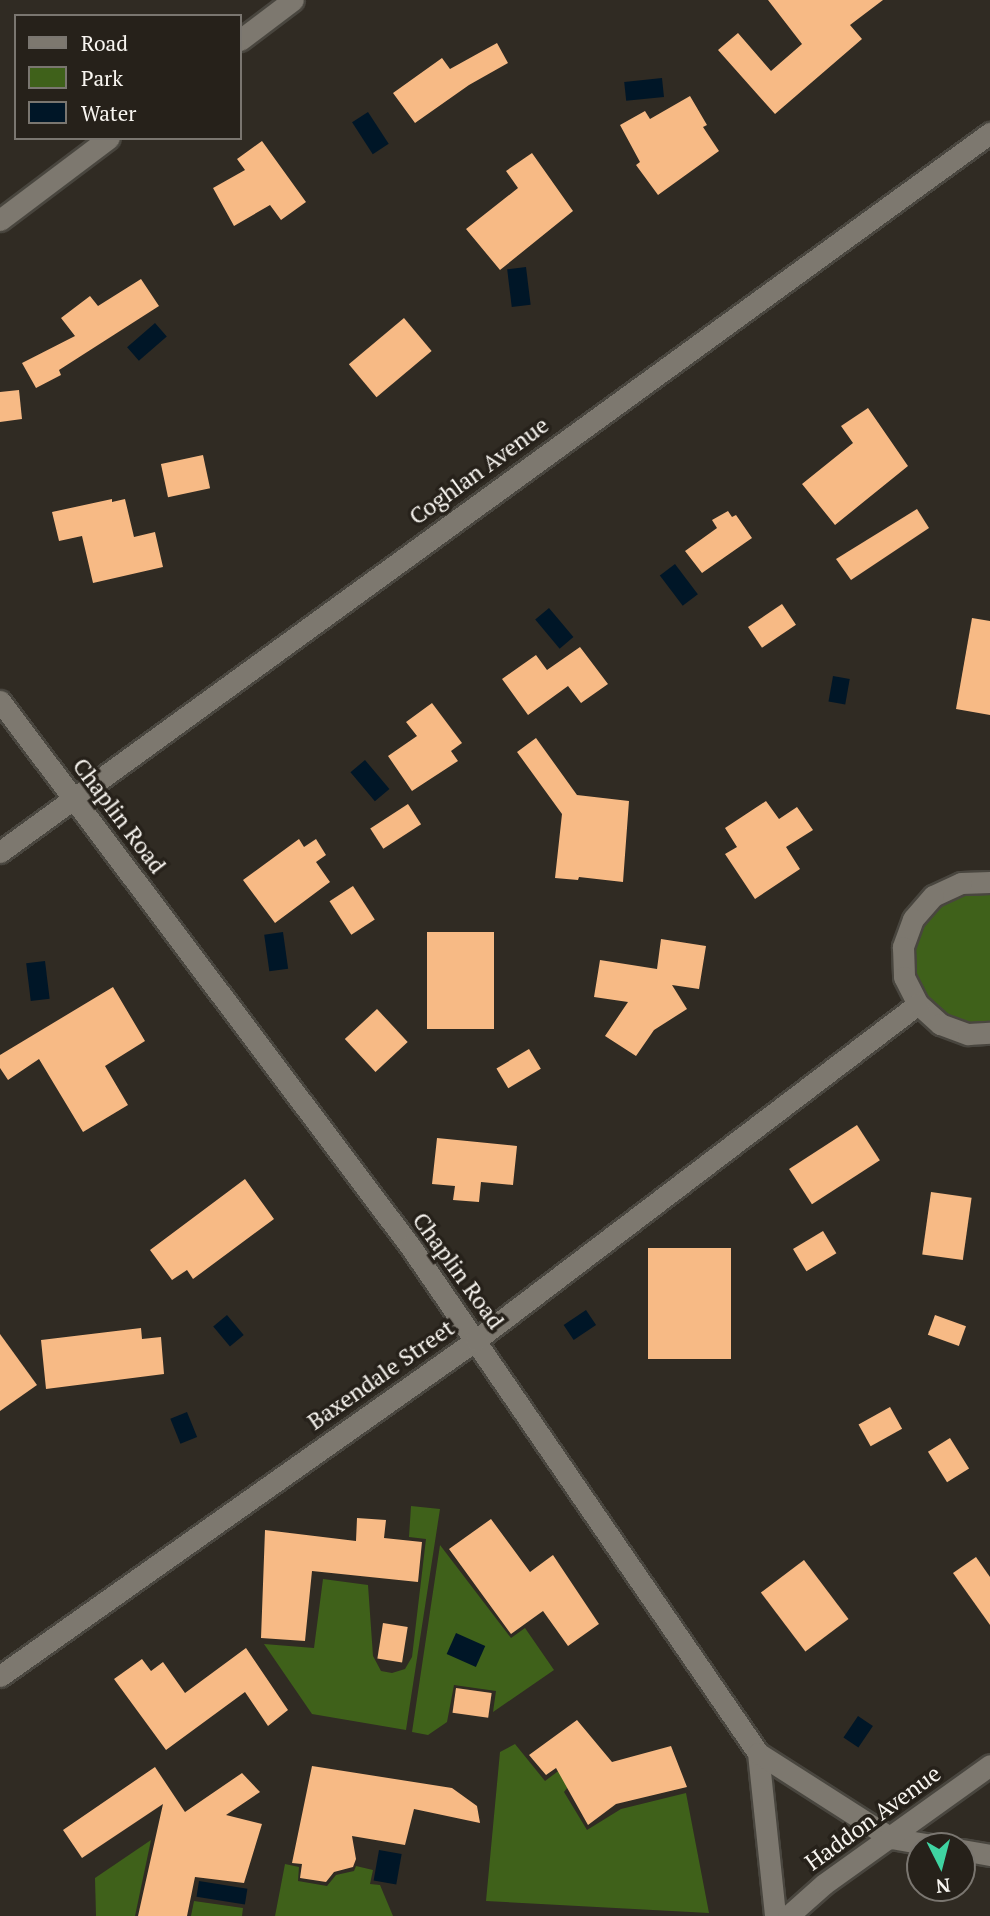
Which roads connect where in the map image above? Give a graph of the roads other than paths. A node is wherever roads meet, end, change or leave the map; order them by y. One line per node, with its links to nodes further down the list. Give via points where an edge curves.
1 (293, 0): 2 (street)
2 (242, 38)
3 (990, 133): 7 (street, Coghlan Avenue)
4 (106, 140): 5 (street)
5 (0, 220)
6 (0, 701): 7 (street, Chaplin Road)
7 (73, 799): 8 (street, Coghlan Avenue); 12 (street, Chaplin Road)
8 (0, 852)
9 (990, 882): 10 (street, via 961,883 933,896 913,919 903,947 905,977)
10 (918, 1004): 11 (street, via 940,1024 968,1034); 12 (street, Baxendale Street)
11 (990, 1033)
12 (476, 1340): 13 (street, Baxendale Street); 14 (street, Chaplin Road)
13 (0, 1676)
14 (758, 1754): 16 (street); 18 (street, Chaplin Road)
15 (990, 1765): 16 (street, Haddon Avenue)
16 (891, 1838): 17 (street); 19 (street, Haddon Avenue, via 824,1884)
17 (906, 1841)
18 (775, 1916)
19 (788, 1916)

